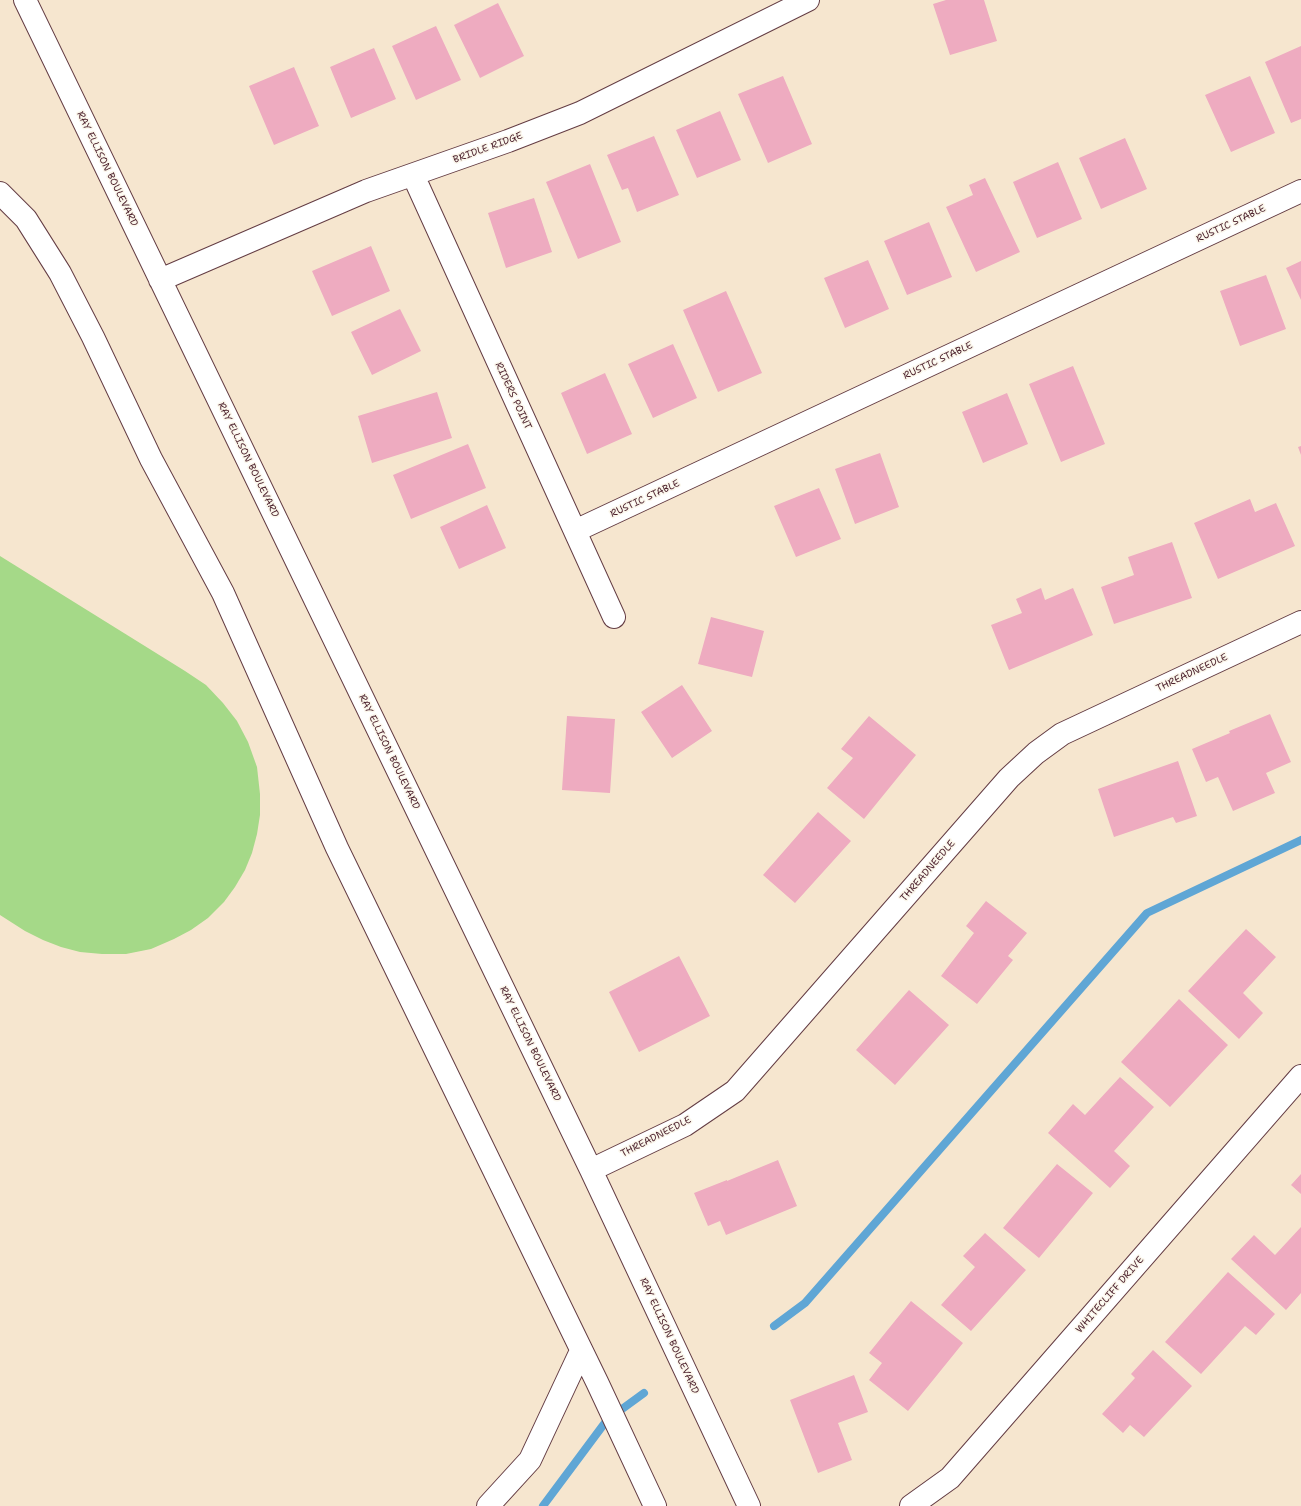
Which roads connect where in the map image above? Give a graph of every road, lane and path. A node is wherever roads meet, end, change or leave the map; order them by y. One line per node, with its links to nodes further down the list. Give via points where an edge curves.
1 (26, 0): 6 (street, RAY ELLISON BOULEVARD)
2 (808, 0): 3 (street, BRIDLE RIDGE, via 580,113)
3 (412, 174): 6 (street, BRIDLE RIDGE, via 366,191); 7 (street, RIDERS POINT)
4 (1301, 191): 7 (street, RUSTIC STABLE)
5 (0, 193): 12 (street, via 26,219 60,273 151,460 223,593 337,848)
6 (160, 280): 11 (street, RAY ELLISON BOULEVARD)
7 (575, 531): 8 (street, RIDERS POINT)
8 (614, 617)
9 (1301, 622): 11 (street, THREADNEEDLE, via 1062,734 1036,753 1009,778 735,1091 685,1125)
10 (1301, 1076): 16 (street, WHITECLIFF DRIVE, via 950,1478)
11 (591, 1170): 15 (street, RAY ELLISON BOULEVARD)
12 (581, 1351): 13 (street, via 530,1460); 14 (street)
13 (488, 1506)
14 (655, 1506)
15 (749, 1506)
16 (911, 1506)

